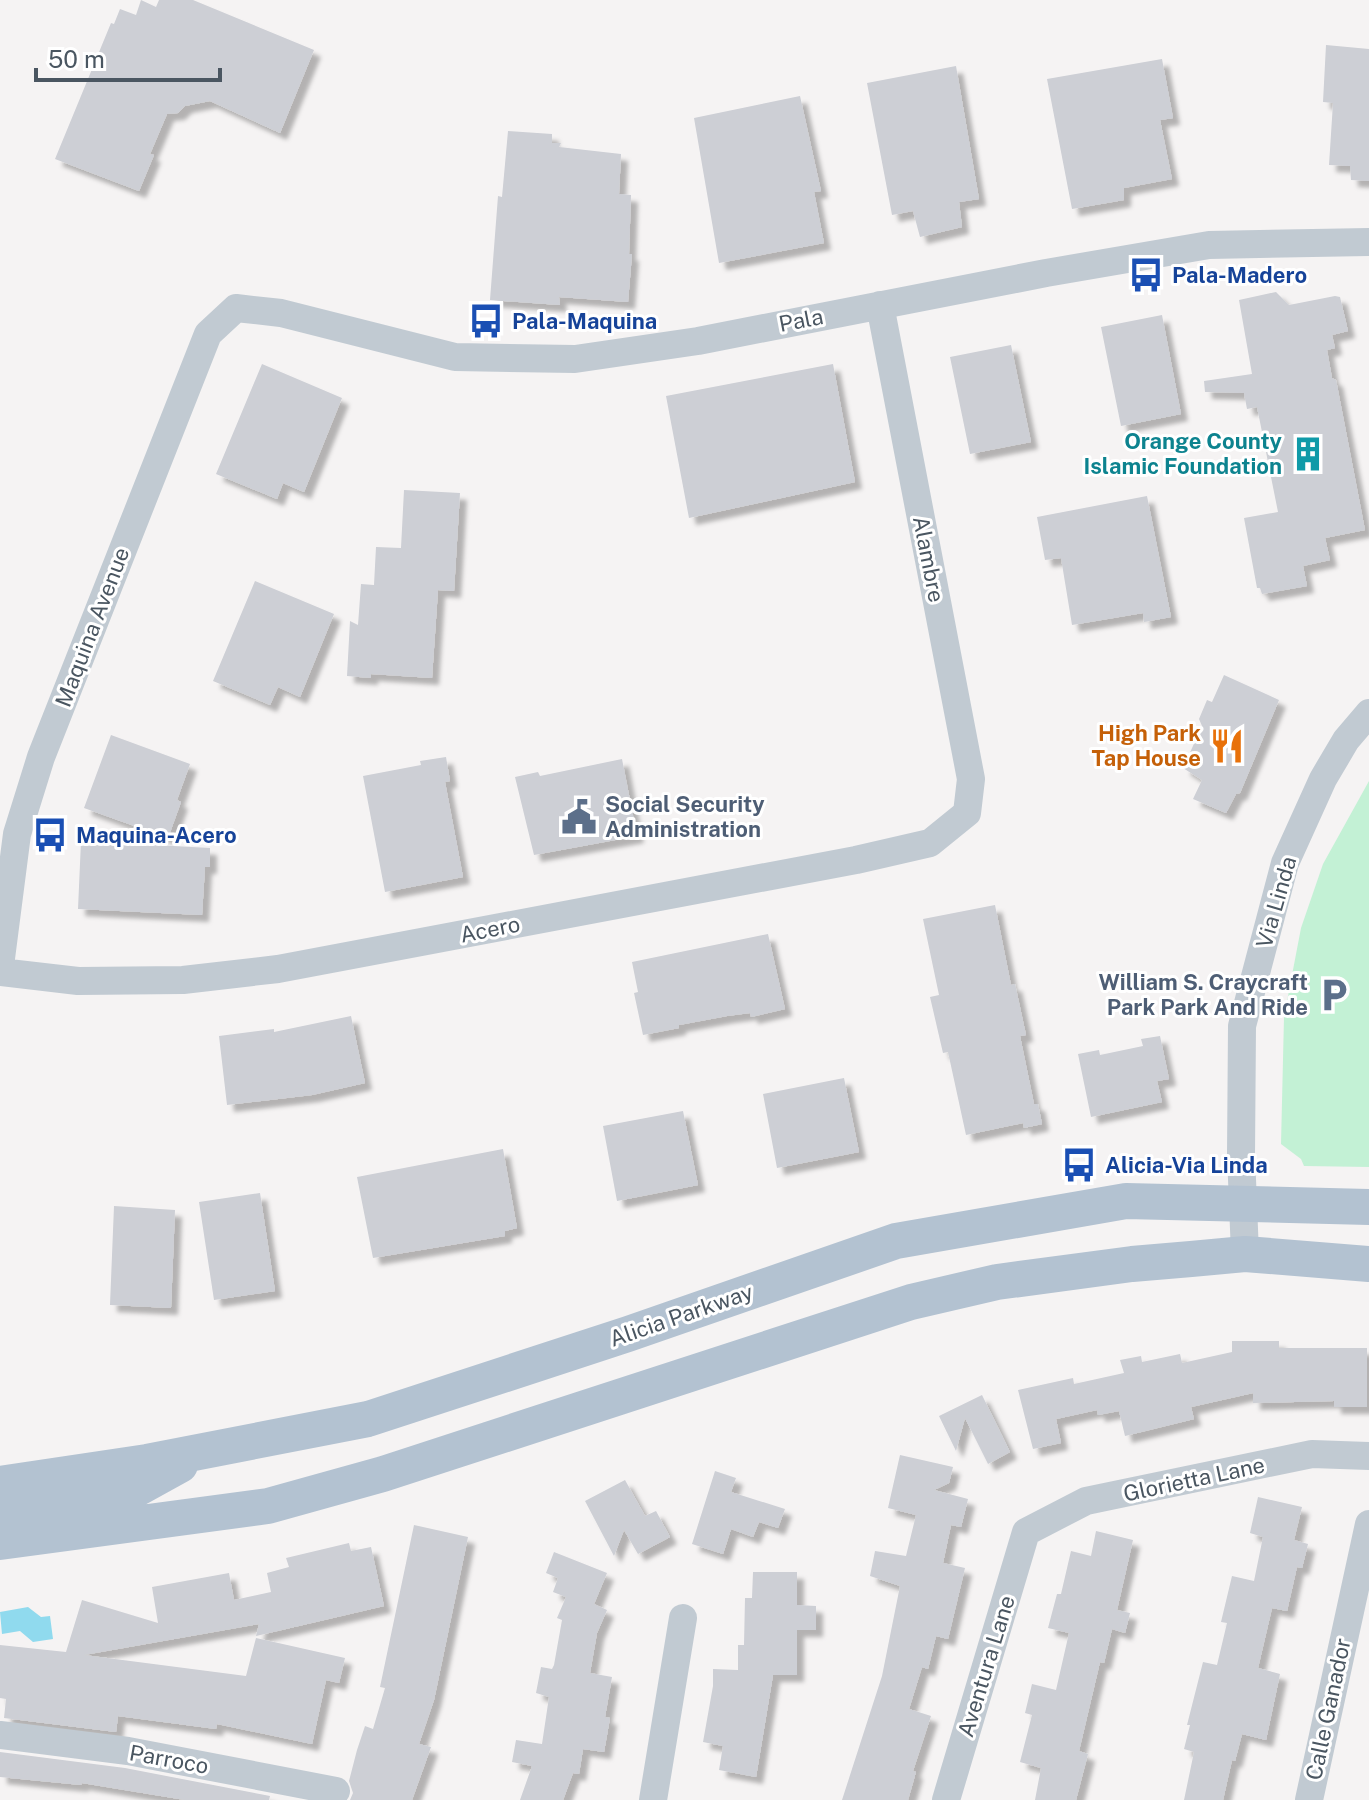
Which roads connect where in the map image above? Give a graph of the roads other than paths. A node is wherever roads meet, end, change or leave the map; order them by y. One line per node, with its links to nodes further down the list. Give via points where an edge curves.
1 (1369, 242): 2 (street, Pala, via 1209,245)
2 (880, 305): 3 (street, Pala, via 672,345 575,359 516,360 455,357 281,313); 5 (street, Alambre, via 971,779)
3 (236, 308): 6 (street, Maquina Avenue, via 208,334 41,757 17,834)
4 (1369, 713): 7 (street, Via Linda, via 1323,779 1285,863 1242,1026)
5 (967, 813): 6 (street, Acero, via 930,843 856,860 278,969 168,980 78,981)
6 (0, 969)
7 (1244, 1203): 8 (main road, Alicia Parkway); 9 (street, Via Linda); 11 (main road, Alicia Parkway, via 1126,1201 896,1241 368,1419)
8 (1369, 1207)
9 (1245, 1254): 10 (main road); 17 (main road, via 997,1282 911,1302 398,1469 268,1506)
10 (1369, 1264)
11 (206, 1450): 13 (main road, Alicia Parkway); 14 (main road, via 122,1497)
12 (1369, 1456): 16 (street, Glorietta Lane, via 1312,1454 1086,1501)
13 (0, 1484)
14 (0, 1511)
15 (1369, 1524): 23 (street, Calle Ganador)
16 (1026, 1532): 22 (street, Aventura Lane)
17 (0, 1542)
18 (683, 1618): 21 (street)
19 (0, 1735): 20 (street, Parroco, via 128,1751)
20 (336, 1791)
21 (658, 1798)
22 (946, 1800)
23 (1309, 1800)

